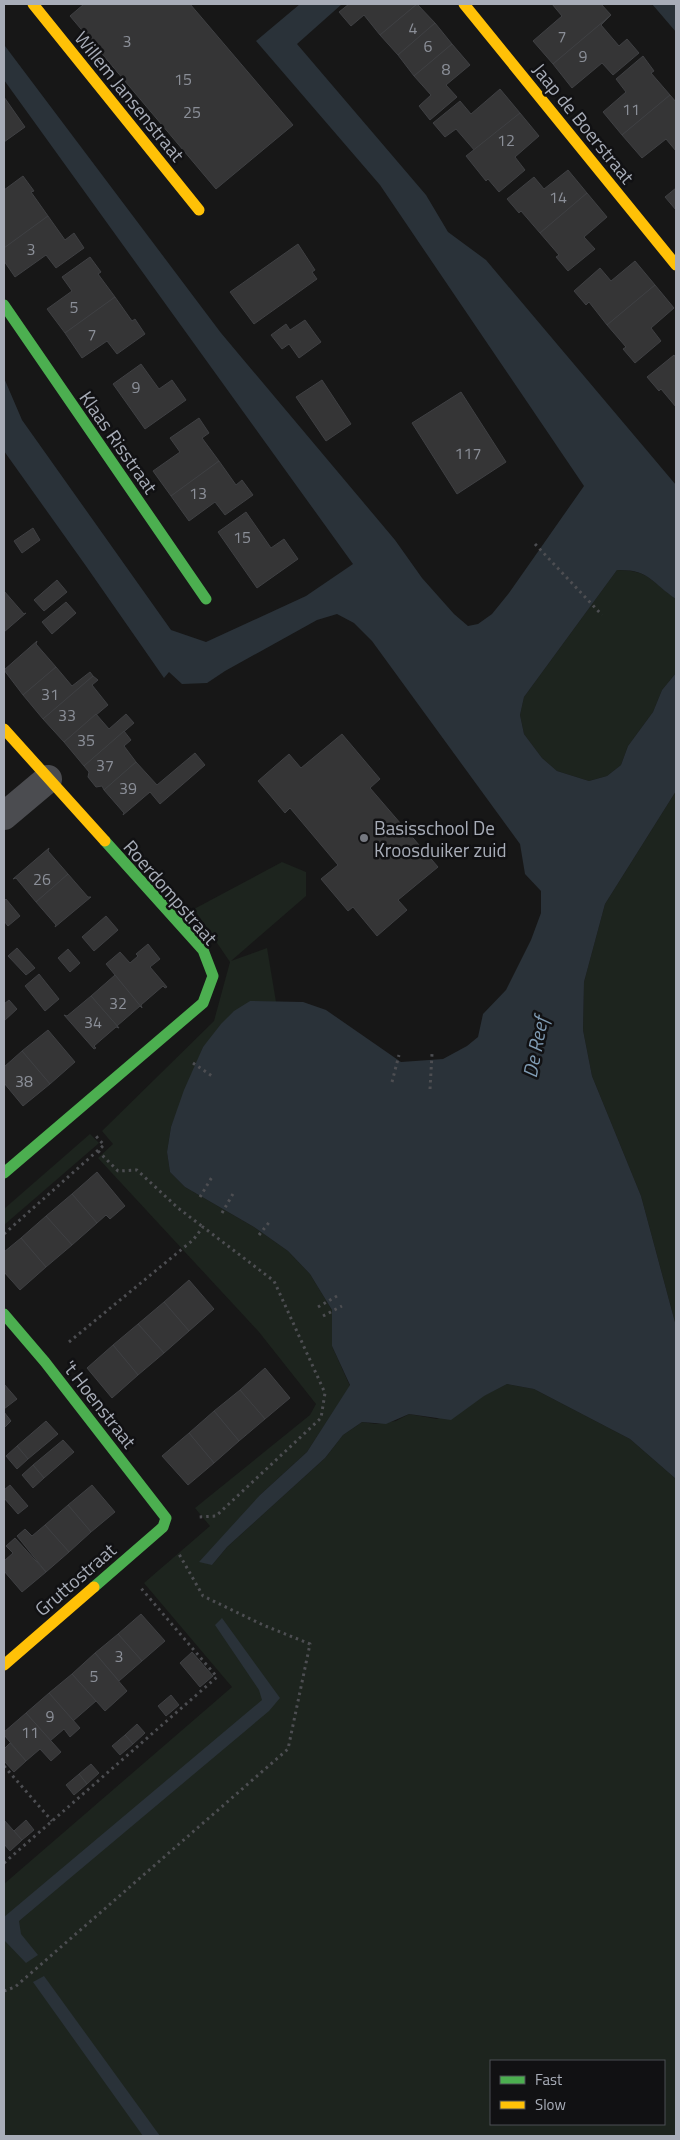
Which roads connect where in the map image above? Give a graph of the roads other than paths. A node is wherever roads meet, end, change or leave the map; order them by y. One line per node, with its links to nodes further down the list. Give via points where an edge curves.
1 (34, 4): 3 (street, Willem Jansenstraat)
2 (464, 4): 4 (street, Jaap de Boerstraat)
3 (199, 210)
4 (676, 265)
5 (4, 305): 6 (street, Klaas Risstraat)
6 (206, 599)
7 (4, 729): 8 (street, Roerdompstraat)
8 (48, 779): 9 (street); 10 (street, Roerdompstraat, via 203,950 213,976 203,1003)
9 (4, 816)
10 (4, 1173)
11 (4, 1314): 12 (street, 't Hoenstraat, via 45,1362)
12 (165, 1522): 13 (street, Gruttostraat)
13 (4, 1664)

